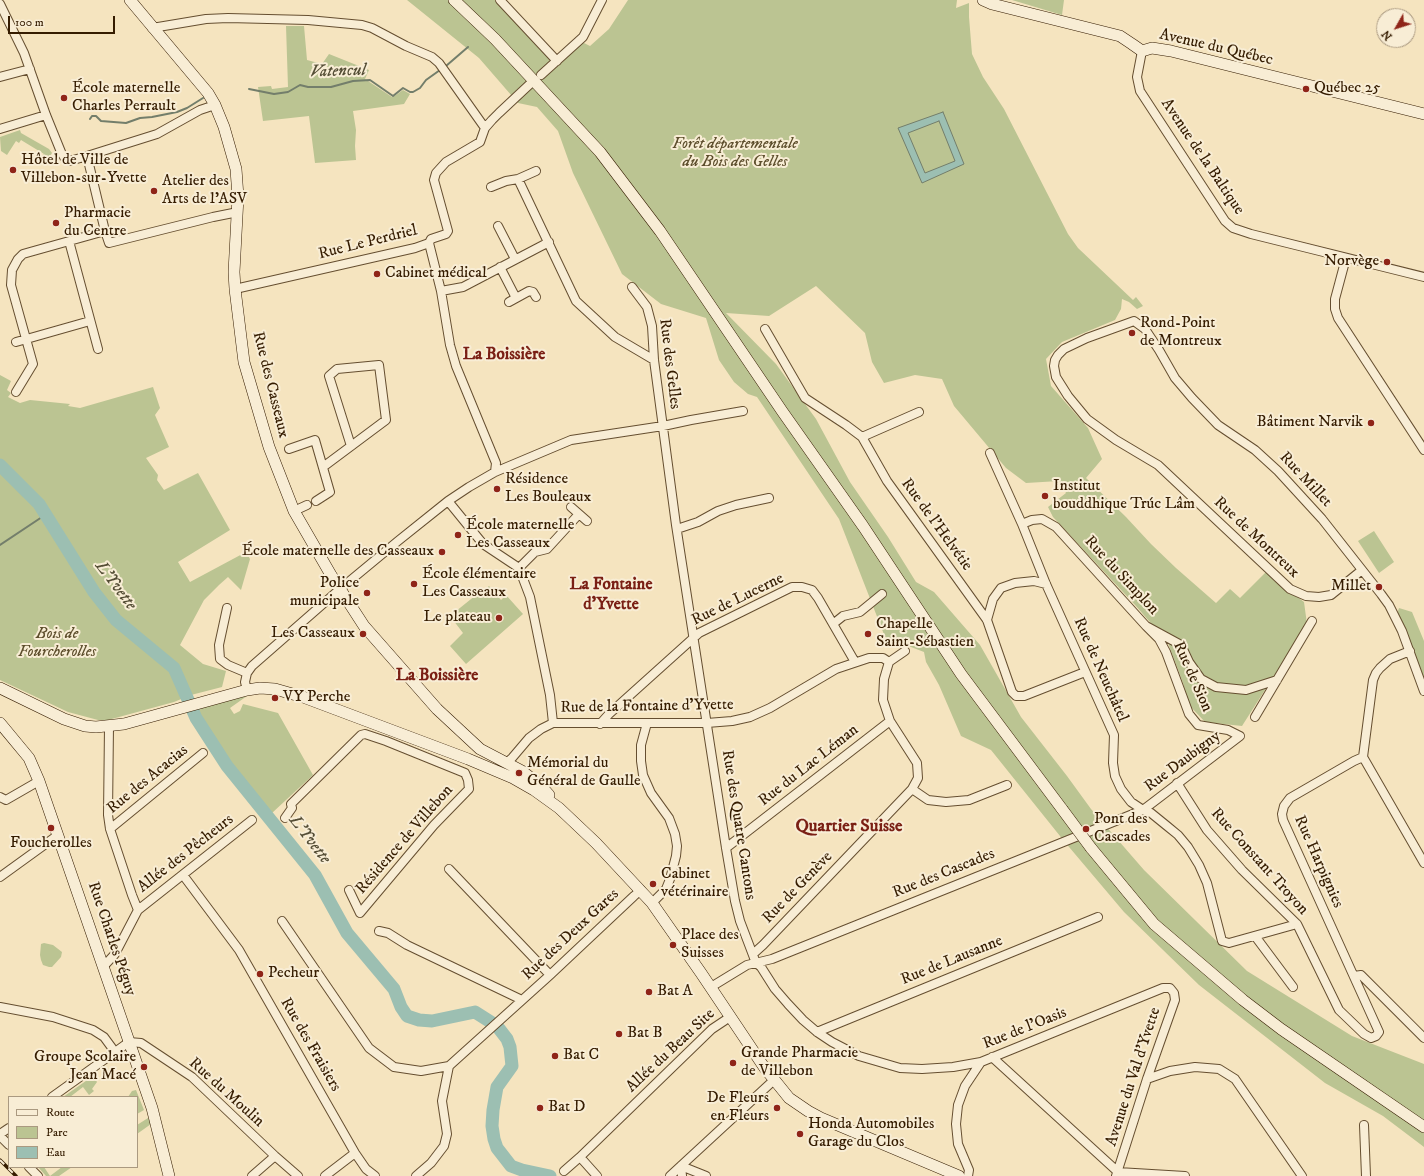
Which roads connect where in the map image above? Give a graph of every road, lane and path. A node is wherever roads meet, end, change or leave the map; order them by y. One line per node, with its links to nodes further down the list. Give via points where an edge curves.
1 (130, 0): 7 (main road, Rue des Casseaux)
2 (454, 0): 152 (main road, bridge, via 495,39 595,147 660,231 863,526 957,668 1091,848 1154,924 1281,1029)
3 (500, 0): 9 (street)
4 (602, 0): 9 (street, via 583,38)
5 (983, 0): 8 (main road, Avenue du Québec, via 1120,36)
6 (0, 4): 10 (street)
7 (152, 28): 14 (main road, Rue des Casseaux, via 208,93); 17 (street, via 228,18 308,20 372,28 432,57 439,63)
8 (1142, 52): 15 (main road, Avenue du Québec, via 1152,48 1171,51); 29 (street, Avenue de la Baltique, via 1136,77 1140,91 1229,224 1246,233)
9 (557, 61): 11 (street)
10 (30, 69): 12 (street); 16 (street)
11 (541, 75)
12 (0, 77)
13 (530, 84): 17 (street)
14 (215, 105): 19 (street, via 200,110 157,134); 23 (main road, Rue des Casseaux, via 224,126 236,169)
15 (1424, 114)
16 (46, 115): 18 (street); 19 (street, via 64,157 70,160)
17 (485, 128): 28 (street, Rue Le Perdriel, via 480,142 446,162 436,173 434,180 448,231 431,239)
18 (0, 130)
19 (87, 156): 25 (street)
20 (536, 170): 21 (street)
21 (518, 179): 22 (street); 27 (street)
22 (492, 187)
23 (238, 212): 25 (street, via 109,243); 34 (main road, Rue des Casseaux)
24 (498, 226): 30 (street)
25 (105, 230): 26 (street)
26 (69, 241): 37 (street); 40 (street, via 23,254 12,270 11,285)
27 (549, 242): 30 (street); 43 (street, via 570,291 582,308 615,337)
28 (429, 243): 34 (street, Rue Le Perdriel); 35 (street)
29 (1346, 258): 32 (street, Avenue de la Baltique); 51 (street, via 1335,299 1338,318)
30 (515, 259): 31 (street)
31 (500, 267): 35 (street, via 463,287); 36 (street, via 513,300 528,291 533,292)
32 (1424, 277)
33 (632, 287): 43 (street, Rue des Gelles, via 647,307 652,326)
34 (235, 289): 60 (main road, Rue des Casseaux, via 244,362 269,447)
35 (441, 291): 54 (street, via 456,366 496,463)
36 (536, 297)
37 (90, 321): 40 (street); 42 (street)
38 (1127, 323): 66 (street, Rue Millet, via 1134,321 1144,329 1175,378 1192,398 1218,425 1255,450 1278,471 1322,519); 66 (street, Rue de Montreux, via 1064,349 1055,360 1056,377 1079,410 1098,427 1158,465 1290,589 1306,596 1331,595)
39 (765, 329): 48 (street, Rue de l'Helvétie, via 805,398)
40 (26, 339): 41 (street); 44 (street, via 33,364)
41 (16, 342)
42 (98, 349)
43 (654, 360): 47 (street, Rue des Gelles)
44 (16, 392)
45 (743, 411): 47 (street)
46 (919, 412): 48 (street)
47 (663, 426): 54 (street, via 571,440); 64 (street, Rue des Quatre Cantons)
48 (862, 438): 71 (street, Rue de l'Helvétie, via 887,480)
49 (351, 446): 49 (street, via 386,420 379,365 337,369 329,376); 53 (street)
50 (289, 449): 53 (street, via 315,440)
51 (1424, 450)
52 (990, 453): 63 (street, Rue de Neuchâtel)
53 (323, 467): 56 (street, via 330,492)
54 (495, 472): 57 (street)
55 (769, 498): 64 (street, via 718,511 698,522)
56 (316, 501)
57 (448, 502): 65 (street, via 483,544); 68 (street)
58 (307, 505): 60 (street)
59 (572, 507): 61 (street)
60 (294, 511): 68 (main road, Rue des Casseaux)
61 (579, 514): 62 (street); 65 (street, via 547,549 535,552)
62 (586, 521)
63 (1022, 524): 67 (street, Rue de Neuchâtel); 74 (street, Rue du Simplon, via 1042,519 1056,527)
64 (677, 529): 75 (street, Rue des Quatre Cantons)
65 (519, 568): 89 (street, via 530,597 550,695)
66 (1362, 570): 77 (street, Rue Millet, via 1389,605)
67 (1046, 584): 71 (street, via 1034,581 1001,588 993,599); 80 (street, Rue de Neuchâtel)
68 (340, 589): 81 (street); 97 (main road, Rue des Casseaux, via 371,635 437,709)
69 (882, 594): 73 (street, via 860,612 843,616)
70 (227, 608): 81 (street, via 219,645 220,659)
71 (987, 620): 80 (street, Rue de l'Helvétie, via 1012,692 1016,696 1024,696)
72 (1312, 621): 82 (street)
73 (833, 624): 75 (street, Rue de Lucerne, via 812,590 792,587); 78 (street, Rue de Lucerne)
74 (1146, 626): 82 (street, Rue du Simplon, via 1181,645 1201,679 1216,687 1246,690); 95 (street, Rue de Sion, via 1159,639 1166,652 1189,714 1198,725 1228,730)
75 (693, 638): 91 (street, Rue des Quatre Cantons); 92 (street, Rue de Lucerne)
76 (905, 650): 79 (street)
77 (1410, 651): 85 (street, Rue Millet); 100 (street, via 1390,659 1376,673)
78 (855, 662): 79 (street, Rue de la Fontaine d’Yvette, via 869,658 883,658); 91 (street, Rue de la Fontaine d’Yvette, via 836,668 770,708 750,717)
79 (889, 662): 87 (street, via 884,679 883,700)
80 (1085, 672): 110 (street, Rue de Neuchâtel, via 1114,735 1115,776 1131,802)
81 (247, 673): 84 (street)
82 (1277, 680): 86 (street)
83 (0, 688): 93 (main road, via 64,719 85,726)
84 (247, 690): 93 (main road); 94 (main road, via 260,688 288,692)
85 (1424, 691)
86 (1255, 717)
87 (890, 721): 107 (street, via 917,763 918,778); 115 (street, Rue du Lac Léman)
88 (0, 723): 104 (main road, Rue Charles Péguy, via 29,758)
89 (553, 723): 92 (street, Rue de la Fontaine d’Yvette); 102 (street, Rue de la Fontaine d’Yvette, via 529,738)
90 (647, 723): 91 (street, Rue de la Fontaine d’Yvette); 92 (street, Rue de la Fontaine d’Yvette); 122 (street, via 641,745 643,775 651,793 669,818 676,846 676,856 666,889)
91 (707, 723): 115 (street, Rue des Quatre Cantons)
92 (600, 724)
93 (109, 726): 113 (street)
94 (390, 730): 96 (street); 101 (main road)
95 (1240, 736): 105 (street, Rue Daubigny)
96 (386, 741): 111 (street, Résidence de Villebon, via 366,734 361,735 291,804 292,808); 120 (street, Résidence de Villebon, via 464,773 469,789 434,825 360,913)
97 (474, 744): 99 (main road, Rue des Casseaux); 101 (street)
98 (204, 753): 113 (street, Rue des Acacias)
99 (487, 754): 102 (main road, Rue des Casseaux); 103 (street)
100 (1363, 757): 116 (street); 133 (street, Rue Harpignies, via 1290,798 1282,814)
101 (468, 759): 103 (main road)
102 (506, 763): 109 (main road, Rue des Casseaux, via 541,786)
103 (483, 765): 109 (main road, via 520,782)
104 (40, 781): 108 (street); 114 (main road, Rue Charles Péguy)
105 (1177, 783): 110 (street, Rue Daubigny); 126 (street, Rue Constant Troyon, via 1207,830 1242,870)
106 (1007, 785): 107 (street, via 968,800 946,802 928,800)
107 (912, 789): 129 (street, Rue de Genève)
108 (2, 801)
109 (559, 808): 121 (main road)
110 (1143, 810): 128 (street, Rue de Neuchâtel, via 1151,813 1178,836 1199,865 1207,884 1222,941 1229,943); 130 (street, Rue des Cascades, via 765,962)
111 (285, 818)
112 (252, 820): 118 (street, Allée des Pêcheurs)
113 (110, 829): 123 (street)
114 (58, 835): 119 (street); 131 (main road, Rue Charles Péguy)
115 (726, 848): 129 (street, Rue des Quatre Cantons, via 740,921)
116 (1424, 863)
117 (449, 869): 132 (street)
118 (183, 875): 123 (street, Allée des Pêcheurs); 156 (street, Rue des Fraisiers, via 246,961)
119 (0, 877)
120 (349, 890)
121 (641, 890): 122 (main road); 132 (street, Rue des Deux Gares)
122 (652, 903): 134 (main road)
123 (138, 910): 131 (street, via 115,954)
124 (1098, 917): 140 (street, Rue de Lausanne)
125 (282, 921): 147 (street, via 369,1048 394,1067 421,1071)
126 (1296, 924): 128 (street, Rue de Neuchâtel); 141 (street, Rue Constant Troyon, via 1339,1010)
127 (379, 931): 137 (street, via 388,933 407,945)
128 (1256, 936): 136 (street)
129 (753, 954): 130 (street, Rue des Quatre Cantons)
130 (756, 963): 134 (street, via 747,965); 140 (street, Rue des Quatre Cantons, via 788,1004)
131 (103, 967): 143 (main road, Rue Charles Péguy)
132 (550, 975): 137 (street, Rue des Deux Gares)
133 (1354, 976): 141 (street, Rue Harpignies, via 1378,1032); 142 (street, via 1361,974)
134 (711, 987): 139 (main road)
135 (1170, 988): 145 (street, Rue de l’Oasis, via 1163,988); 148 (street, Avenue du Val d'Yvette, via 1174,993 1174,1000)
136 (1293, 988)
137 (522, 1000): 147 (street, Rue des Deux Gares)
138 (0, 1007): 144 (street, via 53,1017 93,1030 104,1037)
139 (730, 1017): 149 (main road); 158 (street, Allée du Beau Site, via 712,1029)
140 (818, 1032): 146 (street, Rue des Quatre Cantons, via 859,1056 900,1068 922,1070)
141 (1371, 1038)
142 (1424, 1038)
143 (129, 1042): 144 (street); 157 (street, Rue du Moulin, via 141,1042 192,1077); 164 (main road, Rue Charles Péguy, via 156,1120)
144 (115, 1052): 150 (street)
145 (992, 1057): 146 (street, Rue de l’Oasis); 162 (street)
146 (981, 1062): 175 (street, Rue de l’Oasis, via 965,1086 958,1105 958,1144 969,1170)
147 (450, 1066): 169 (street, via 442,1101 447,1134 444,1146 431,1163)
148 (1147, 1079): 162 (street, Avenue du Val d'Yvette); 177 (street, via 1170,1071 1195,1067 1220,1069 1235,1079)
149 (774, 1080): 159 (street); 174 (main road, via 789,1098 814,1114)
150 (53, 1096)
151 (1364, 1125): 178 (street)
152 (1424, 1127)
153 (8, 1129): 154 (street)
154 (0, 1135): 155 (street)
155 (8, 1144)
156 (355, 1153): 167 (street); 168 (street, Rue des Fraisiers, via 366,1169)
157 (275, 1156): 165 (street); 166 (street, Rue du Moulin)
158 (580, 1157): 161 (street, Allée du Beau Site); 170 (street)
159 (681, 1166): 171 (street); 172 (street); 173 (street)
160 (30, 1168): 163 (street)
161 (564, 1171)
162 (1117, 1174): 176 (street)
163 (38, 1176)
164 (169, 1176)
165 (252, 1176)
166 (298, 1176)
167 (325, 1176)
168 (375, 1176)
169 (416, 1176)
170 (597, 1176)
171 (670, 1176)
172 (682, 1176)
173 (706, 1176)
174 (959, 1176)
175 (968, 1176)
176 (1185, 1176)
177 (1302, 1176)
178 (1366, 1176)

